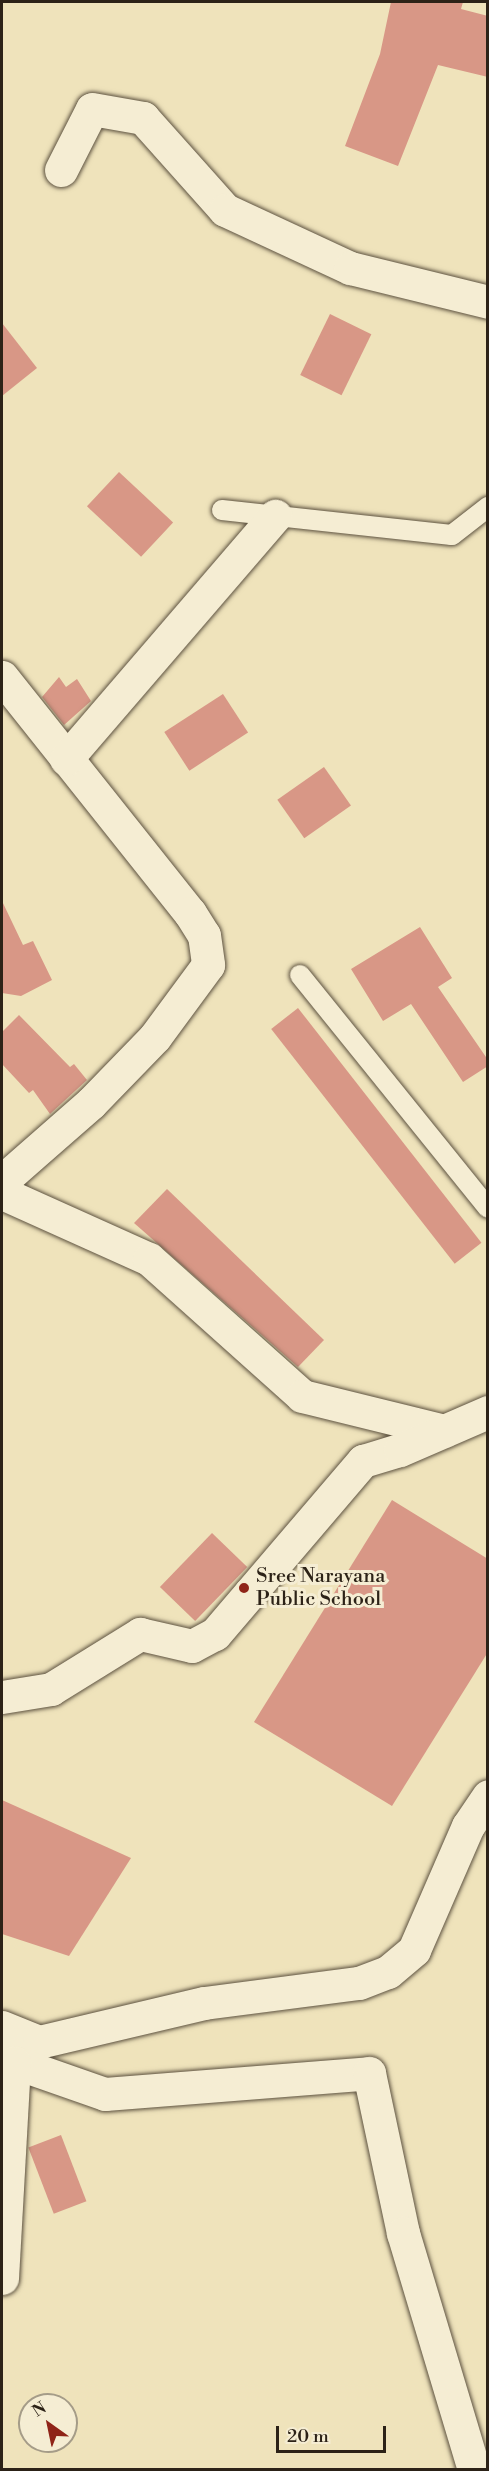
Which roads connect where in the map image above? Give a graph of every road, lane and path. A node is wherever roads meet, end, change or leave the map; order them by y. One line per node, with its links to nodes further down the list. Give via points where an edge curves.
1 (61, 170): 2 (street, via 92,109 142,118 225,210 350,268)
2 (488, 302)
3 (488, 507): 5 (lane, via 452,535)
4 (222, 510): 5 (lane)
5 (275, 516): 7 (street)
6 (2, 677): 7 (street)
7 (66, 759): 9 (street, via 190,913 204,935 208,965 155,1038 91,1103)
8 (300, 975): 11 (lane)
9 (2, 1181)
10 (2, 1193): 13 (street, via 149,1259 302,1396)
11 (488, 1209)
12 (488, 1412): 13 (street)
13 (444, 1431): 14 (street, via 363,1461 215,1634 192,1646 140,1634 51,1689)
14 (2, 1697)
15 (488, 1796): 16 (street, via 468,1826 414,1950 388,1972 359,1983 204,2003 39,2042)
16 (2, 2027)
17 (8, 2060): 18 (street); 19 (street, via 105,2094 369,2073 403,2234)
18 (2, 2278)
19 (474, 2469)

